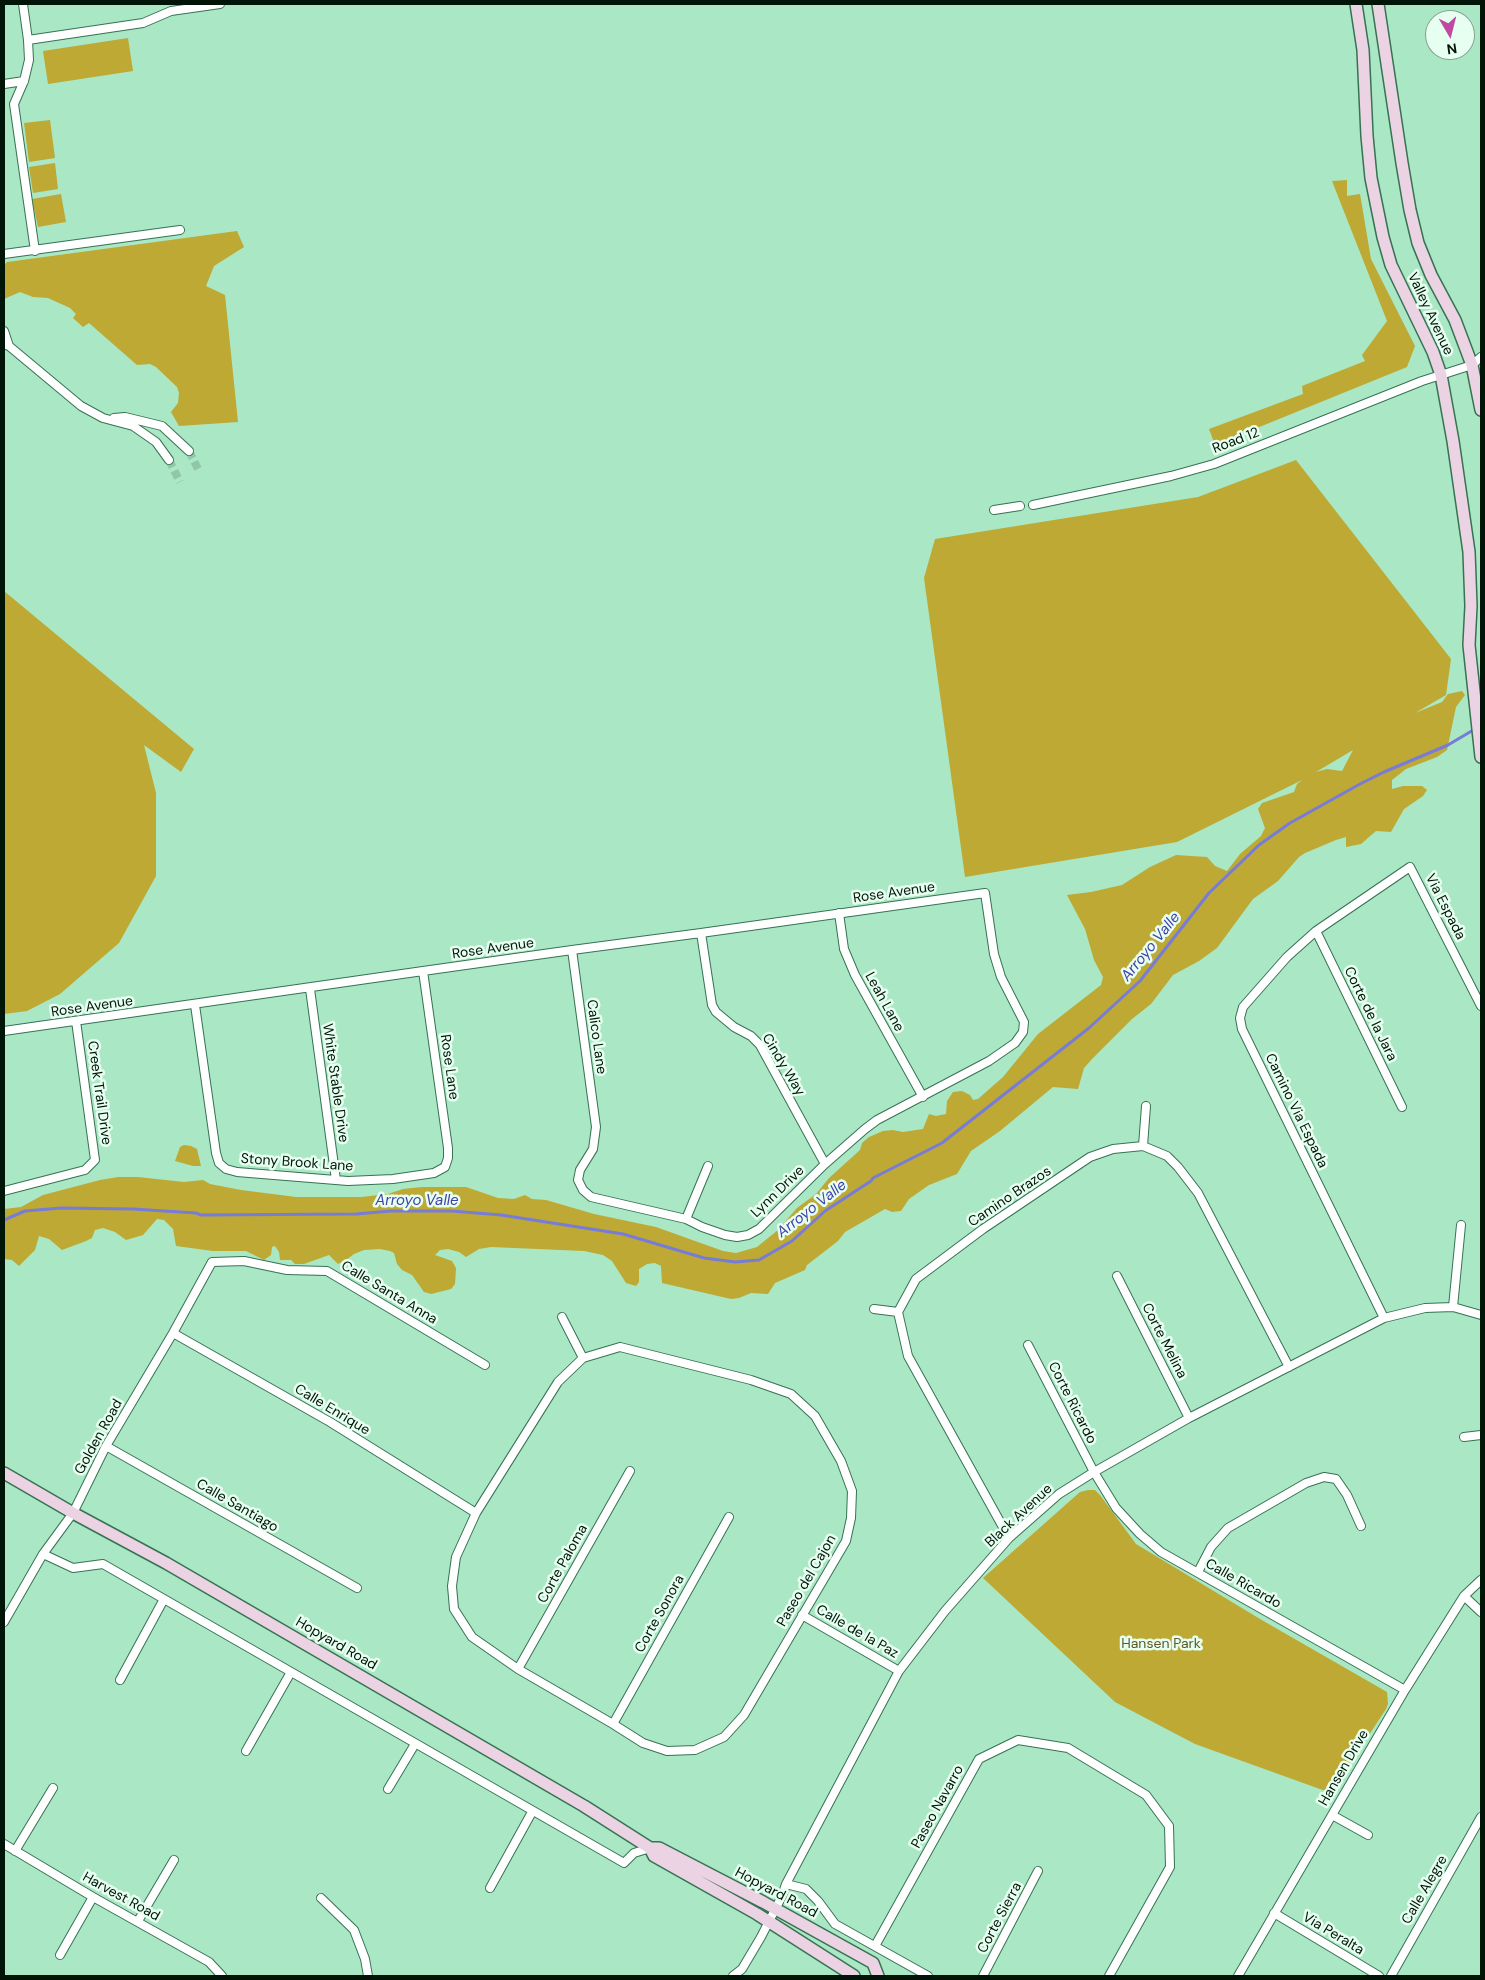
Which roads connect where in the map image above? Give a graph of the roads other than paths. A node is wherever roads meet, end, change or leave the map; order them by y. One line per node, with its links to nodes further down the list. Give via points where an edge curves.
1 (23, 4): 5 (street)
2 (220, 4): 5 (street, via 171,11 143,23)
3 (1356, 4): 15 (main road, Valley Avenue, via 1363,50 1371,178 1382,237 1391,265)
4 (1378, 4): 14 (main road, Valley Avenue, via 1405,182 1418,243)
5 (28, 40): 6 (street, via 29,60)
6 (24, 81): 7 (street); 9 (street, via 14,104)
7 (4, 84)
8 (180, 230): 9 (street)
9 (35, 251): 10 (street)
10 (4, 254)
11 (4, 331): 12 (street)
12 (6, 345): 17 (street, via 81,406)
13 (1481, 357): 14 (street)
14 (1477, 366): 15 (street, Road 12); 16 (main road, Valley Avenue)
15 (1441, 375): 20 (street, Road 12, via 1214,464); 23 (main road, Valley Avenue, via 1469,552 1470,645)
16 (1481, 410)
17 (104, 418): 18 (street, via 125,417 162,426); 19 (street, via 133,426 156,442)
18 (189, 450)
19 (169, 460)
20 (1033, 505)
21 (1020, 506): 22 (street)
22 (994, 510)
23 (1481, 756)
24 (839, 913): 26 (street, Rose Avenue); 34 (street, Rose Avenue, via 986,893 994,954 1001,977 1024,1022); 35 (street, Leah Lane, via 844,948 855,975)
25 (1316, 931): 31 (street, Via Espada, via 1410,867); 37 (street, Corte de la Jara); 54 (street, Camino Via Espada, via 1287,956 1243,1007 1241,1024)
26 (700, 933): 27 (street, Rose Avenue); 40 (street, Cindy Way, via 712,1005 716,1012 760,1045)
27 (572, 950): 28 (street, Rose Avenue); 38 (street, Calico Lane)
28 (423, 971): 29 (street, Rose Avenue); 41 (street, Rose Lane, via 448,1148)
29 (310, 988): 30 (street, Rose Avenue); 43 (street, White Stable Drive)
30 (195, 1005): 32 (street, Rose Avenue); 43 (street, Stony Brook Lane, via 219,1163 237,1172)
31 (1481, 1006)
32 (76, 1021): 33 (street, Rose Avenue); 44 (street, Creek Trail Drive, via 95,1160 86,1170)
33 (4, 1031)
34 (1023, 1032): 35 (street, Lynn Drive, via 1015,1043 989,1061)
35 (923, 1097): 40 (street, Lynn Drive, via 876,1120)
36 (1146, 1106): 39 (street)
37 (1402, 1107)
38 (596, 1127): 45 (street, Lynn Drive, via 593,1148 580,1170 578,1180 583,1190 591,1197)
39 (1143, 1146): 51 (street, Camino Brazos, via 1113,1149 1090,1157 991,1224 916,1279); 59 (street, Camino Brazos, via 1167,1156 1198,1193)
40 (825, 1164): 45 (street, Lynn Drive, via 759,1229 748,1235 725,1235)
41 (445, 1166): 43 (street, Stony Brook Lane, via 434,1173 393,1179)
42 (708, 1166): 45 (street)
43 (336, 1180)
44 (4, 1191)
45 (686, 1219)
46 (1461, 1225): 49 (street)
47 (212, 1262): 55 (street, Golden Road); 58 (street, Calle Santa Anna, via 244,1261 287,1270 327,1271)
48 (1117, 1276): 60 (street, Corte Melina)
49 (1453, 1307): 52 (street, Black Avenue); 54 (street, Black Avenue, via 1425,1308)
50 (874, 1308): 51 (street)
51 (898, 1312): 71 (street, via 908,1356)
52 (1481, 1315)
53 (562, 1317): 57 (street)
54 (1384, 1318): 59 (street, Black Avenue)
55 (173, 1333): 63 (street, Golden Road); 68 (street, Calle Enrique, via 330,1422)
56 (1028, 1345): 65 (street, Corte Ricardo)
57 (583, 1358): 68 (street, Paseo del Cajon, via 558,1382); 79 (street, Paseo del Cajon, via 620,1347 629,1349 751,1380 791,1394 815,1416 841,1461 852,1492 852,1518 846,1541)
58 (485, 1366)
59 (1289, 1367): 60 (street, Black Avenue)
60 (1189, 1418): 65 (street, Black Avenue)
61 (1481, 1435): 62 (street)
62 (1464, 1437)
63 (106, 1446): 67 (street, Golden Road); 75 (street, Calle Santiago)
64 (630, 1472): 81 (street, Corte Paloma)
65 (1094, 1472): 71 (street, Black Avenue, via 1059,1494); 73 (street, Calle Ricardo, via 1116,1508 1140,1534 1161,1552)
66 (4, 1474): 67 (main road, Hopyard Road)
67 (73, 1513): 72 (street, Golden Road); 96 (main road, Hopyard Road, via 166,1563 584,1806)
68 (476, 1513): 81 (street, Paseo del Cajon, via 456,1557 452,1586 454,1610 472,1637)
69 (729, 1517): 86 (street, Corte Sonora)
70 (1360, 1526): 73 (street, via 1336,1479 1324,1477 1306,1483 1228,1528 1210,1547)
71 (1008, 1538): 82 (street, Black Avenue, via 945,1611)
72 (43, 1554): 77 (street, via 73,1568 103,1564); 80 (street, Golden Road)
73 (1198, 1572): 85 (street, Calle Ricardo)
74 (1481, 1580): 76 (street, Hansen Drive)
75 (357, 1588)
76 (1464, 1596): 78 (street); 85 (street, Hansen Drive)
77 (164, 1599): 83 (street); 84 (street)
78 (1481, 1612)
79 (802, 1615): 82 (street, Calle de la Paz); 86 (street, Paseo del Cajon, via 744,1715 724,1737 695,1750 667,1751 643,1743)
80 (4, 1622)
81 (518, 1670): 86 (street, Paseo del Cajon)
82 (900, 1671): 100 (street, Black Avenue)
83 (290, 1672): 87 (street); 88 (street)
84 (120, 1680)
85 (1405, 1690): 92 (street, Hansen Drive)
86 (614, 1724)
87 (415, 1744): 90 (street); 91 (street)
88 (246, 1751)
89 (53, 1788): 97 (street)
90 (388, 1789)
91 (532, 1812): 96 (street, via 624,1863 634,1853); 101 (street)
92 (1332, 1815): 94 (street); 105 (street, Hansen Drive)
93 (1481, 1817): 120 (street, Calle Alegre)
94 (1368, 1835)
95 (4, 1844): 97 (street, Harvest Road)
96 (650, 1848): 104 (main road, Hopyard Road, via 659,1848); 107 (main road, Hopyard Road, via 654,1856)
97 (16, 1851): 102 (street, Harvest Road)
98 (174, 1860): 106 (street)
99 (1038, 1871): 116 (street, Corte Sierra)
100 (786, 1884): 104 (street, Black Avenue); 108 (street, Hopyard Road, via 806,1889 835,1924)
101 (490, 1888)
102 (93, 1897): 106 (street, Harvest Road); 109 (street)
103 (321, 1898): 111 (street, via 354,1930)
104 (776, 1909): 107 (street, Black Avenue); 114 (main road, Hopyard Road, via 873,1963)
105 (1274, 1913): 118 (street, Hansen Drive); 119 (street, Via Peralta)
106 (138, 1921): 110 (street, Harvest Road, via 208,1962)
107 (769, 1922): 112 (street, Black Avenue, via 742,1969); 113 (main road, Hopyard Road)
108 (875, 1946): 115 (street, Hopyard Road); 117 (street, Paseo Navarro, via 979,1759 1018,1740 1068,1748 1146,1795 1169,1826 1170,1867)
109 (60, 1955)
110 (222, 1976)
111 (368, 1976)
112 (733, 1976)
113 (854, 1976)
114 (878, 1976)
115 (928, 1976)
116 (983, 1976)
117 (1109, 1976)
118 (1238, 1976)
119 (1379, 1976)
120 (1391, 1976)

